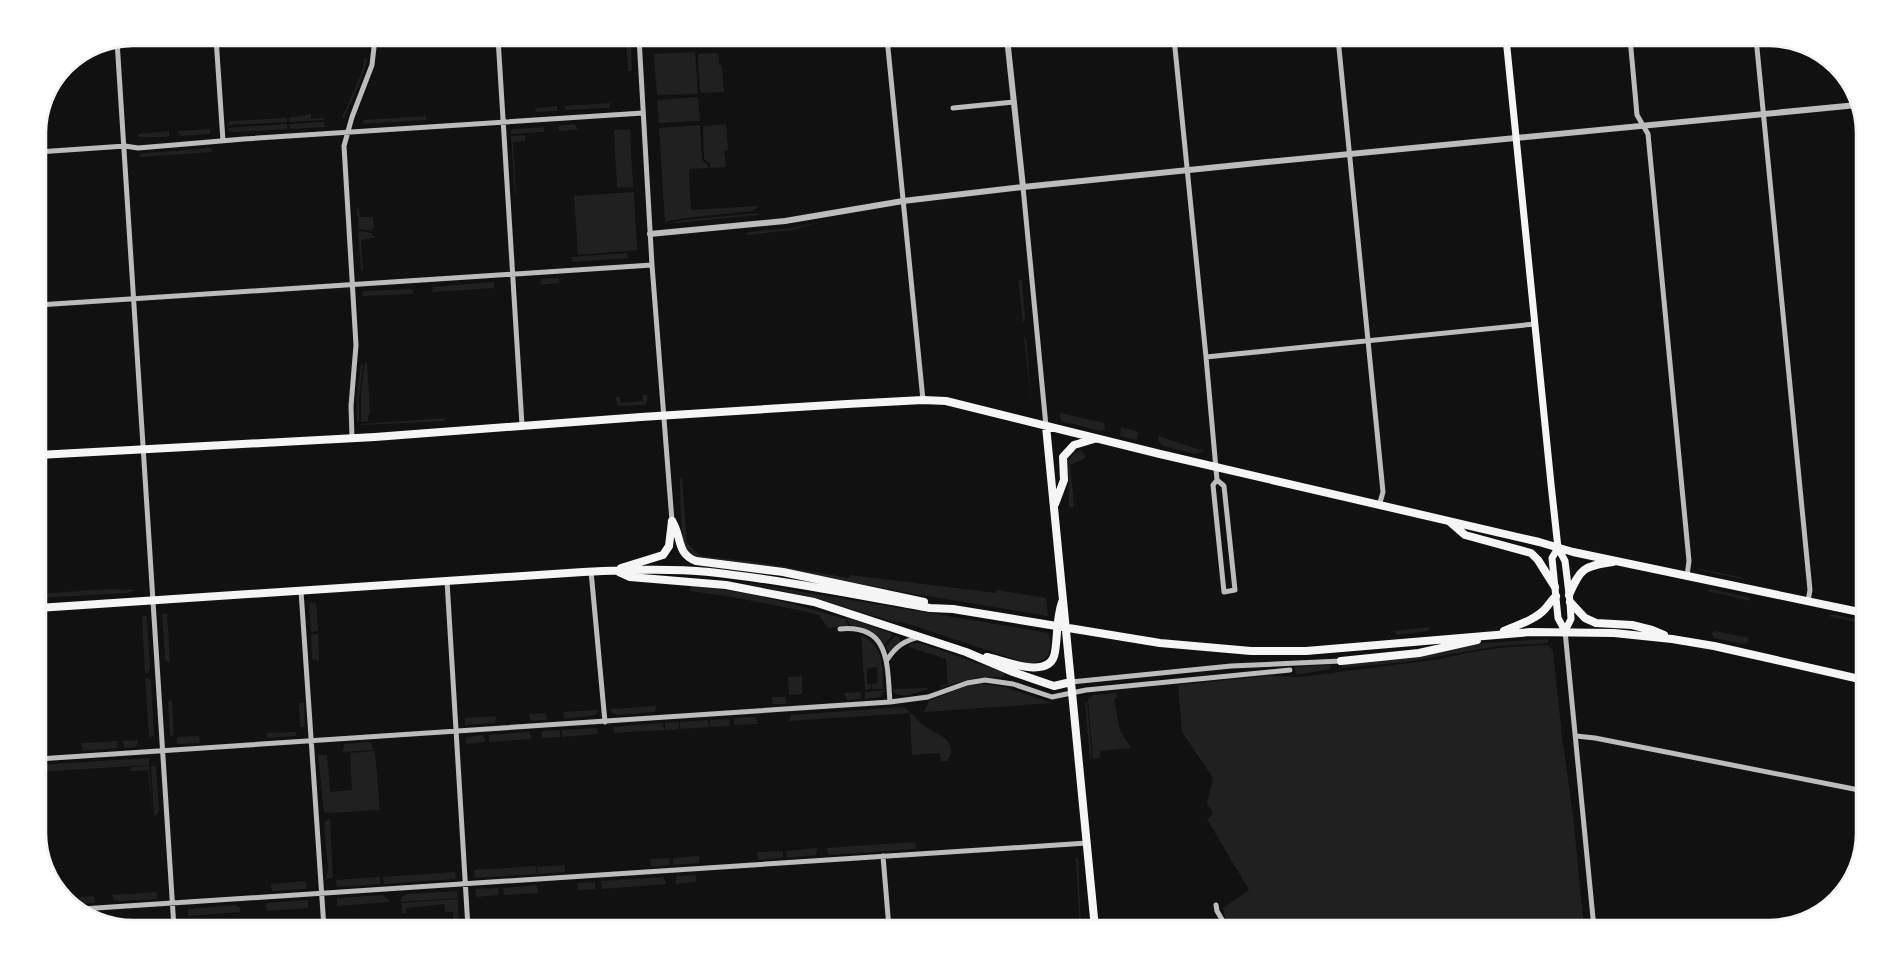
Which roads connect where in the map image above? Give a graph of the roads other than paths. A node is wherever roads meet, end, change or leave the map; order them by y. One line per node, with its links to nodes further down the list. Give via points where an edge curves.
1 (216, 46): 22 (street)
2 (374, 46): 20 (street, via 370,73)
3 (499, 46): 18 (street)
4 (639, 46): 16 (street)
5 (888, 46): 28 (street)
6 (1008, 46): 13 (street)
7 (1175, 46): 26 (street)
8 (1339, 46): 25 (street)
9 (1507, 46): 21 (main road)
10 (1631, 46): 19 (street)
11 (1757, 46): 17 (street)
12 (118, 48): 23 (street)
13 (1014, 102): 15 (street); 27 (street)
14 (1851, 106): 17 (street)
15 (953, 108)
16 (643, 113): 18 (street); 29 (street)
17 (1763, 114): 19 (street); 64 (street, via 1810,590)
18 (504, 122): 20 (street); 31 (street)
19 (1642, 126): 21 (street); 56 (street, via 1648,134 1689,561)
20 (348, 132): 22 (street); 32 (street, via 344,157)
21 (1516, 138): 25 (street); 35 (main road)
22 (222, 141): 23 (street, via 138,148)
23 (125, 146): 24 (street); 33 (street)
24 (46, 151)
25 (1349, 154): 26 (street); 36 (street)
26 (1187, 170): 27 (street); 37 (street)
27 (1023, 187): 28 (street); 41 (street)
28 (903, 200): 29 (street, via 785,221); 38 (street)
29 (650, 234): 30 (street)
30 (652, 265): 31 (street); 39 (street)
31 (513, 274): 32 (street); 40 (street)
32 (352, 284): 33 (street); 42 (street, via 356,345)
33 (134, 298): 34 (street); 44 (street)
34 (46, 304)
35 (1535, 324): 36 (street); 52 (main road)
36 (1367, 341): 37 (street); 48 (street, via 1383,492)
37 (1206, 357): 46 (street)
38 (922, 400): 39 (main road); 41 (main road, via 956,403)
39 (663, 415): 40 (main road); 50 (street)
40 (522, 425): 42 (main road)
41 (1046, 426): 43 (main road); 49 (main road)
42 (352, 438): 44 (main road)
43 (1096, 438): 46 (main road); 49 (main road, via 1074,445 1063,457 1064,480)
44 (144, 449): 45 (main road); 63 (street)
45 (46, 455)
46 (1216, 466): 47 (street); 48 (main road)
47 (1217, 480): 47 (street, via 1213,485 1224,592 1235,590 1224,486)
48 (1379, 506): 51 (main road)
49 (1054, 508): 61 (main road)
50 (672, 521): 54 (main road, via 669,546 663,555); 66 (main road, via 678,530 681,550 696,561 783,572)
51 (1450, 522): 52 (main road); 58 (main road, via 1465,535 1531,553)
52 (1558, 548): 53 (main road); 58 (main road, via 1552,558); 62 (main road, via 1565,562)
53 (1618, 562): 56 (main road); 62 (main road, via 1594,566 1578,574)
54 (614, 570): 55 (main road); 66 (main road, via 707,572); 71 (main road, via 630,577 726,585 784,595)
55 (591, 571): 57 (main road); 81 (street)
56 (1687, 576): 64 (main road)
57 (447, 581): 59 (main road); 82 (street)
58 (1555, 587): 60 (main road)
59 (301, 591): 63 (main road); 84 (street)
60 (1556, 596): 69 (main road, via 1558,618); 70 (main road, via 1535,617)
61 (1063, 598): 73 (main road, via 1057,619 1054,656 1047,665 1033,668); 78 (main road)
62 (1569, 599): 69 (main road, via 1571,619); 72 (main road, via 1586,618 1596,623 1652,630)
63 (153, 600): 65 (main road); 85 (street)
64 (1808, 601): 67 (main road)
65 (46, 607)
66 (953, 609): 70 (main road, via 1160,643 1251,651 1306,651)
67 (1856, 611)
68 (840, 629): 74 (street, via 868,632 880,643)
69 (1565, 631): 70 (main road); 72 (main road); 83 (street)
70 (1499, 633): 75 (main road, via 1419,653)
71 (920, 637): 73 (main road); 74 (street, via 903,642)
72 (1672, 639): 77 (main road)
73 (966, 652): 78 (main road, via 1054,686)
74 (887, 660): 80 (street)
75 (1341, 661): 78 (street, via 1231,666)
76 (1290, 670): 79 (street)
77 (1856, 678)
78 (1072, 682): 79 (main road)
79 (1072, 692): 80 (street, via 1052,697 1013,684 985,680 967,683 937,695); 88 (main road)
80 (890, 702): 81 (street)
81 (605, 722): 82 (street)
82 (456, 731): 84 (street); 90 (street)
83 (1576, 736): 87 (street); 101 (street)
84 (312, 741): 85 (street); 91 (street)
85 (163, 751): 86 (street); 92 (street)
86 (46, 758)
87 (1856, 789)
88 (1087, 843): 89 (street); 99 (main road)
89 (883, 856): 90 (street); 98 (street)
90 (466, 884): 91 (street); 97 (street)
91 (321, 894): 92 (street); 96 (street)
92 (173, 904): 94 (street); 95 (street)
93 (1216, 905): 100 (street)
94 (91, 908)
95 (174, 920)
96 (323, 920)
97 (468, 920)
98 (888, 920)
99 (1095, 920)
100 (1222, 920)
101 (1593, 920)

